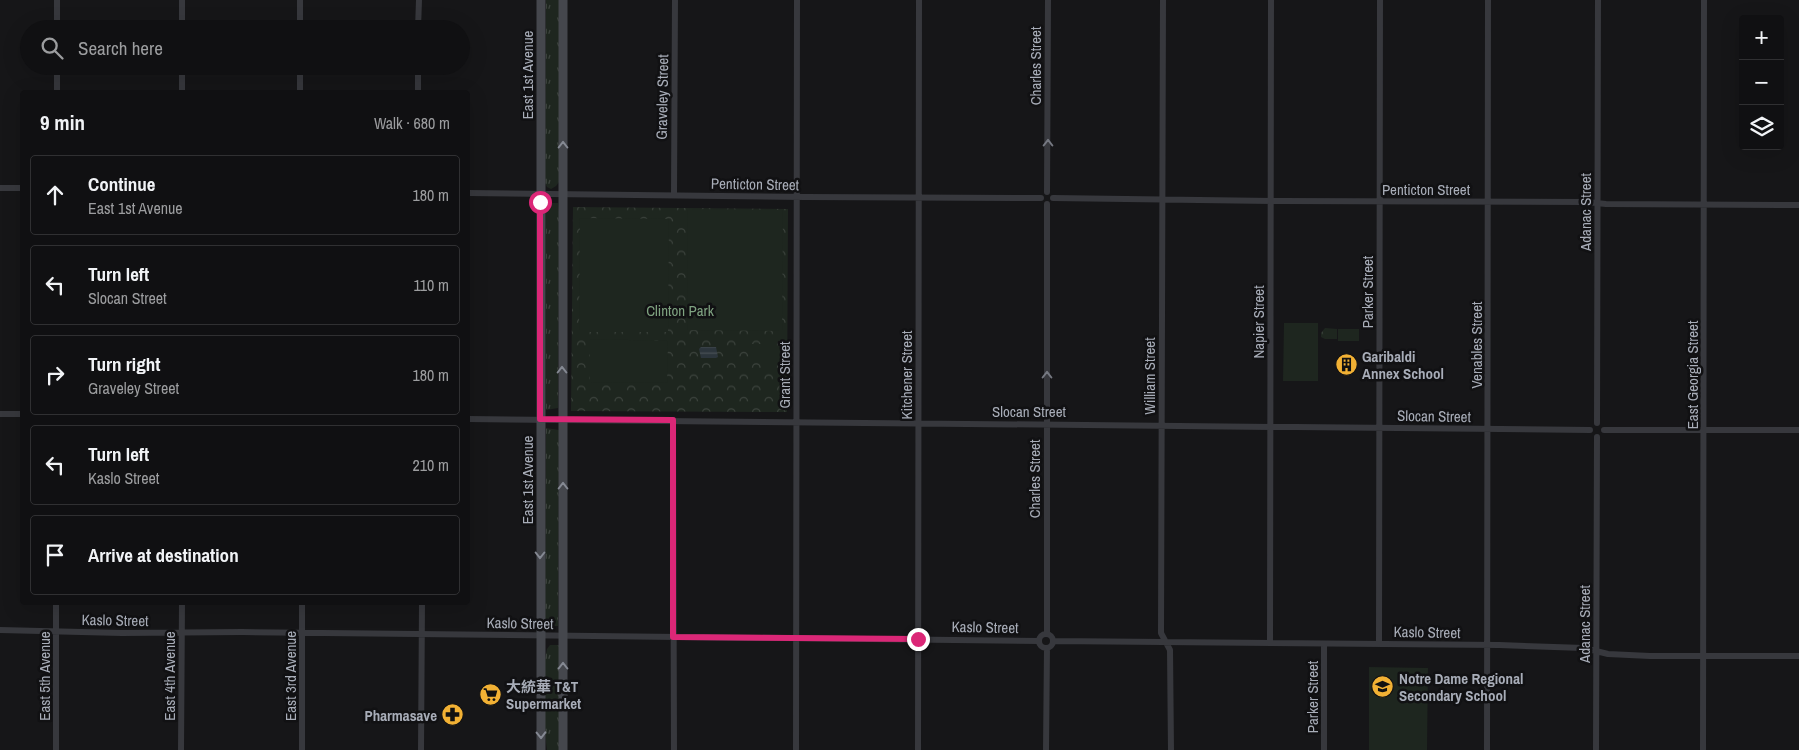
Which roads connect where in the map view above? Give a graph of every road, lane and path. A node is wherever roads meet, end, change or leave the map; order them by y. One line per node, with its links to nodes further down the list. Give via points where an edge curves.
1 (57, 0): 17 (street)
2 (182, 0): 18 (street)
3 (300, 0): 19 (street)
4 (418, 0): 20 (street)
5 (541, 0): 33 (main road, East 1st Avenue)
6 (563, 0): 34 (main road, one-way to 6)
7 (675, 0): 35 (street, Graveley Street)
8 (797, 0): 36 (street, Grant Street)
9 (920, 0): 37 (street, Kitchener Street)
10 (1048, 0): 32 (street, Charles Street, one-way to 10)
11 (1163, 0): 40 (street, William Street)
12 (1272, 0): 41 (street, Napier Street)
13 (1380, 0): 42 (street, Parker Street)
14 (1488, 0): 43 (street, Venables Street)
15 (1598, 0): 44 (street, Adanac Street)
16 (1704, 0): 46 (street, East Georgia Street)
17 (57, 20)
18 (182, 20)
19 (300, 20)
20 (418, 20)
21 (57, 75): 25 (street)
22 (182, 75): 26 (street)
23 (300, 75): 27 (street)
24 (418, 75): 28 (street)
25 (57, 90)
26 (182, 90)
27 (300, 90)
28 (418, 90)
29 (0, 188): 30 (street)
30 (20, 188)
31 (470, 192): 33 (street, Penticton Street)
32 (1048, 192): 38 (street); 39 (street)
33 (540, 193): 34 (street, Penticton Street); 51 (main road, East 1st Avenue)
34 (562, 194): 35 (street, Penticton Street); 52 (main road, one-way to 34)
35 (674, 195): 36 (street, Penticton Street)
36 (796, 197): 37 (street, Penticton Street); 54 (street, Grant Street)
37 (918, 197): 38 (street, Penticton Street); 55 (street, Kitchener Street)
38 (1041, 198): 45 (street)
39 (1053, 198): 40 (street, Penticton Street); 45 (street)
40 (1162, 200): 41 (street, Penticton Street); 58 (street, William Street)
41 (1271, 201): 42 (street, Penticton Street); 59 (street, Napier Street)
42 (1380, 201): 43 (street, Penticton Street); 60 (street, Parker Street)
43 (1489, 202): 44 (street, Penticton Street); 61 (street, Venables Street)
44 (1598, 203): 46 (street, Penticton Street); 56 (street, Adanac Street)
45 (1047, 204): 57 (street, Charles Street, one-way to 45)
46 (1704, 204): 47 (street, Penticton Street); 64 (street, East Georgia Street)
47 (1799, 205)
48 (0, 414): 49 (street)
49 (20, 414)
50 (470, 419): 51 (street, Slocan Street)
51 (540, 419): 52 (street, Slocan Street); 77 (main road, East 1st Avenue, one-way to 77)
52 (562, 419): 53 (street, Slocan Street); 78 (main road, one-way to 52)
53 (673, 420): 54 (street, Slocan Street); 79 (street)
54 (796, 421): 55 (street, Slocan Street); 80 (street, Grant Street)
55 (919, 423): 57 (street, Slocan Street); 81 (street, Kitchener Street)
56 (1596, 423): 62 (street); 63 (street)
57 (1047, 424): 58 (street, Slocan Street); 75 (street, Charles Street)
58 (1162, 426): 59 (street, Slocan Street); 84 (street, William Street, via 1161,633)
59 (1270, 427): 60 (street, Slocan Street); 85 (street, Napier Street)
60 (1380, 428): 61 (street, Slocan Street); 87 (street, Parker Street)
61 (1488, 429): 62 (street, Slocan Street); 88 (street, Venables Street)
62 (1590, 430): 66 (street)
63 (1604, 430): 64 (street); 66 (street)
64 (1704, 430): 65 (street); 91 (street, East Georgia Street)
65 (1799, 430)
66 (1596, 437): 90 (street, Adanac Street)
67 (56, 605): 72 (street, East 5th Avenue)
68 (182, 605): 73 (street, East 4th Avenue)
69 (302, 605): 74 (street, East 3rd Avenue)
70 (422, 605): 76 (street)
71 (0, 630): 72 (street, Kaslo Street)
72 (56, 631): 73 (street, Kaslo Street); 93 (street, East 5th Avenue)
73 (182, 633): 74 (street, Kaslo Street); 94 (street, East 4th Avenue)
74 (302, 633): 76 (street, Kaslo Street); 95 (street, East 3rd Avenue)
75 (1046, 633): 82 (street, via 1040,636); 83 (street)
76 (422, 634): 77 (street, Kaslo Street); 96 (street)
77 (540, 636): 78 (street, Kaslo Street); 97 (main road, East 1st Avenue, one-way to 97)
78 (563, 637): 79 (street, Kaslo Street); 98 (main road, one-way to 78)
79 (673, 637): 80 (street, Kaslo Street); 99 (street)
80 (796, 638): 81 (street, Kaslo Street); 100 (street, Grant Street)
81 (918, 639): 82 (street, Kaslo Street); 101 (street, Kitchener Street)
82 (1039, 641): 89 (street)
83 (1054, 641): 84 (street, Kaslo Street); 89 (street, via 1051,647)
84 (1166, 642): 85 (street, Kaslo Street); 103 (street, William Street, via 1170,650)
85 (1270, 643): 86 (street, Kaslo Street)
86 (1324, 644): 87 (street, Kaslo Street); 104 (street, Parker Street)
87 (1379, 644): 88 (street, Kaslo Street)
88 (1488, 646): 90 (street, Kaslo Street); 105 (street, Venables Street)
89 (1046, 648): 102 (street)
90 (1596, 651): 91 (street, Kaslo Street); 106 (street, Adanac Street)
91 (1703, 656): 92 (street, Kaslo Street); 107 (street, East Georgia Street)
92 (1799, 656)
93 (56, 750)
94 (181, 750)
95 (302, 750)
96 (422, 750)
97 (541, 750)
98 (563, 750)
99 (674, 750)
100 (796, 750)
101 (918, 750)
102 (1046, 750)
103 (1171, 750)
104 (1324, 750)
105 (1488, 750)
106 (1596, 750)
107 (1703, 750)

